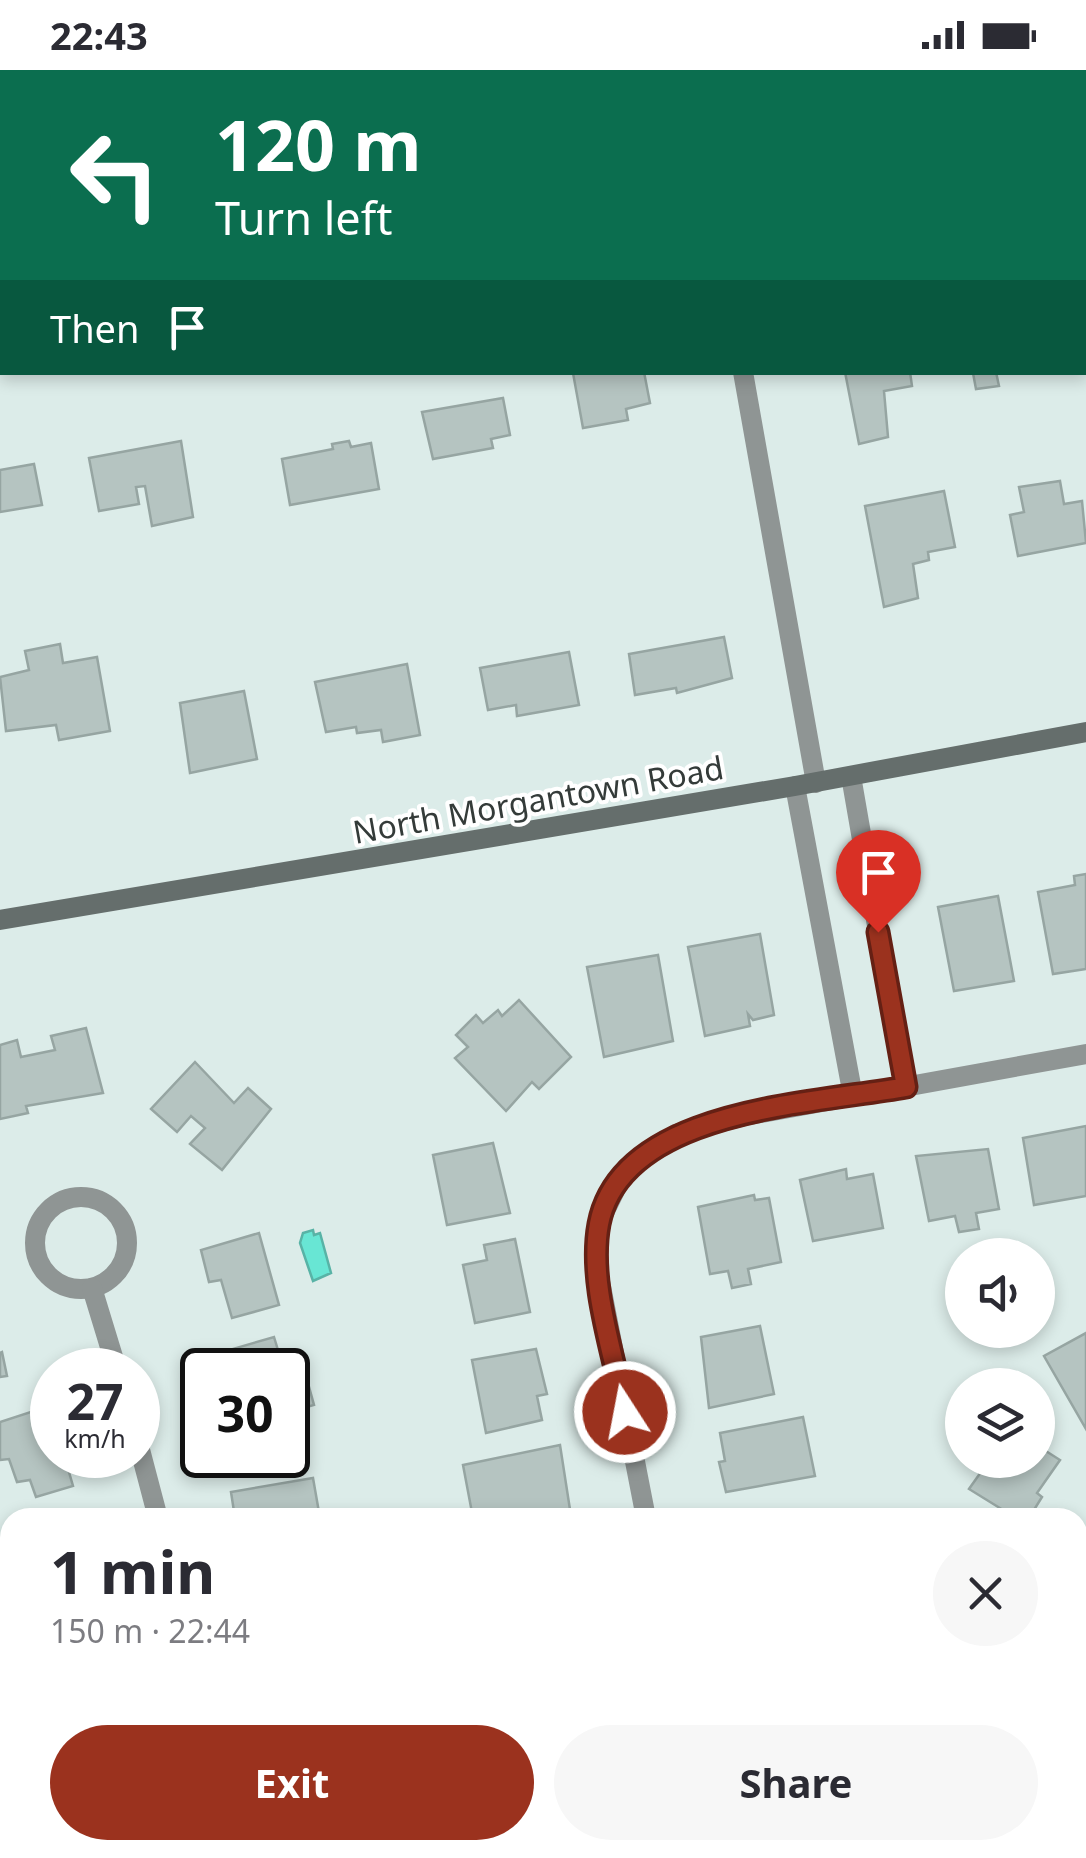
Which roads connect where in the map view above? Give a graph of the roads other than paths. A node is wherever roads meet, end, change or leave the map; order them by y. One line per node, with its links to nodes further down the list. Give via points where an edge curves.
1 (743, 375): 4 (street)
2 (1086, 732): 3 (main road, North Morgantown Road)
3 (851, 776): 4 (main road, North Morgantown Road); 7 (street)
4 (806, 784): 5 (main road, North Morgantown Road); 8 (street)
5 (0, 920)
6 (1086, 1054): 7 (street)
7 (906, 1087): 8 (street)
8 (853, 1096): 13 (street, via 676,1134 616,1182 599,1223 598,1271)
9 (92, 1288): 9 (street, via 54,1281 34,1247 36,1228 65,1198 100,1200 121,1219 128,1241 112,1278); 10 (street)
10 (110, 1348)
11 (147, 1478): 12 (street)
12 (155, 1508)
13 (644, 1508)

